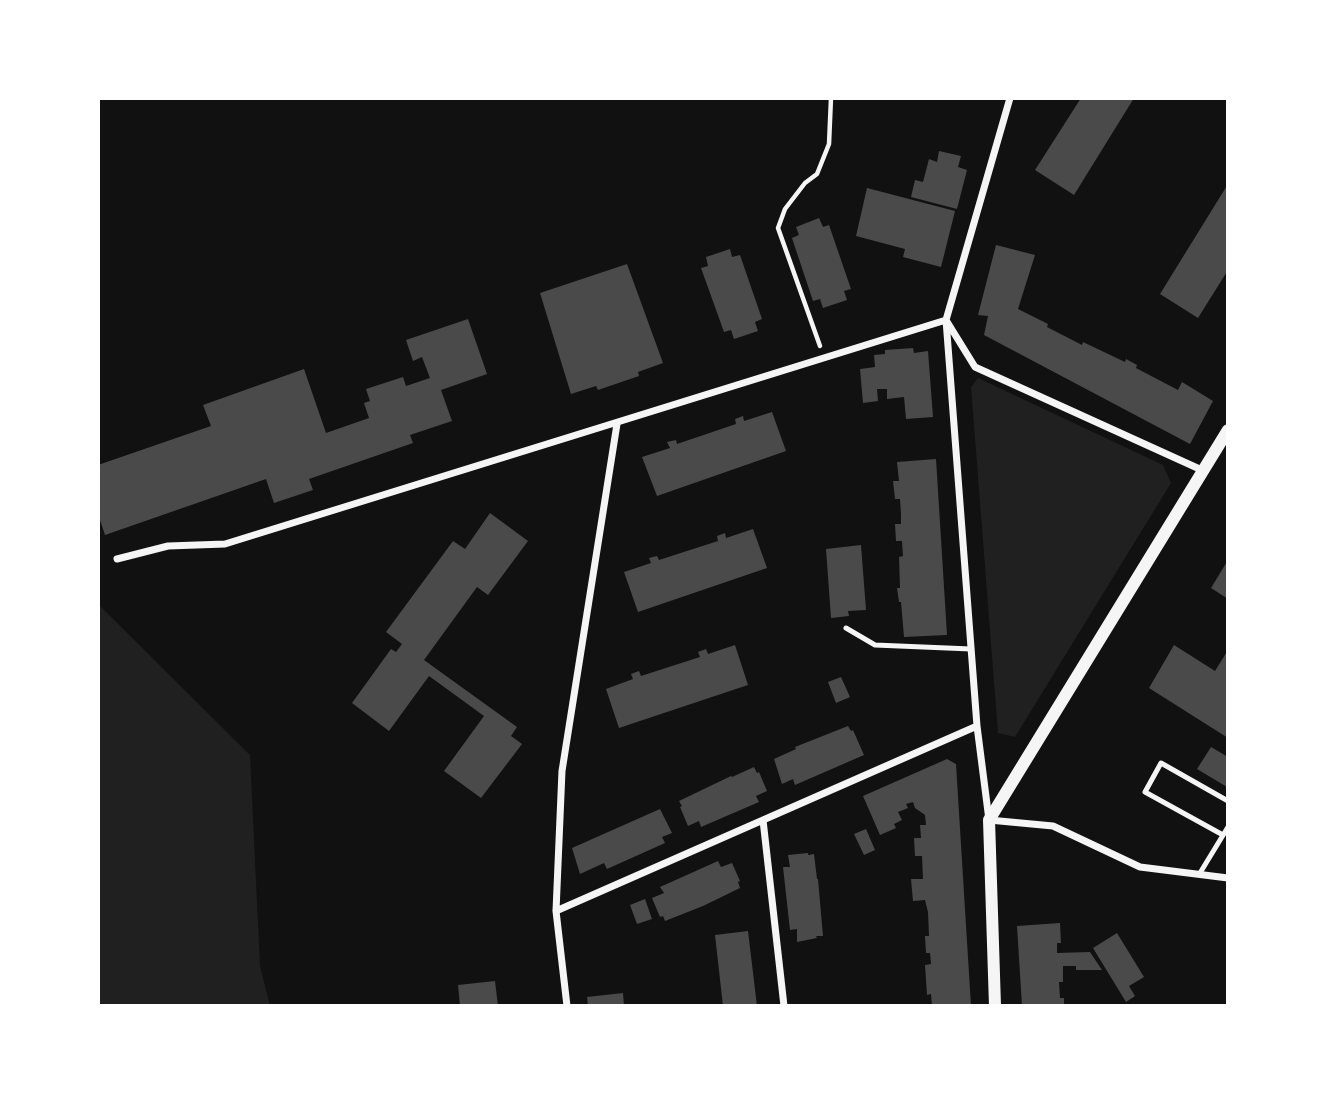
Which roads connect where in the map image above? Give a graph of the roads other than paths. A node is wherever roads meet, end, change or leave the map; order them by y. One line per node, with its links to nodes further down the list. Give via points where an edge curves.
1 (1010, 98): 2 (street)
2 (946, 320): 3 (street); 5 (street, via 975,367); 8 (street)
3 (617, 424): 6 (street, via 225,544 168,546); 17 (street, via 562,771)
4 (1228, 430): 5 (street)
5 (1203, 471): 12 (street)
6 (117, 559)
7 (846, 628): 8 (lane, via 875,645)
8 (971, 649): 9 (street)
9 (977, 726): 11 (street); 12 (street)
10 (1228, 801): 14 (lane, via 1161,763 1145,792)
11 (763, 820): 17 (street); 19 (street)
12 (989, 820): 15 (street, via 1053,826 1140,867); 20 (street)
13 (1228, 827): 14 (lane)
14 (1223, 835): 15 (lane)
15 (1200, 873): 16 (street)
16 (1228, 877)
17 (556, 911): 18 (street)
18 (566, 1006)
19 (784, 1006)
20 (995, 1006)

